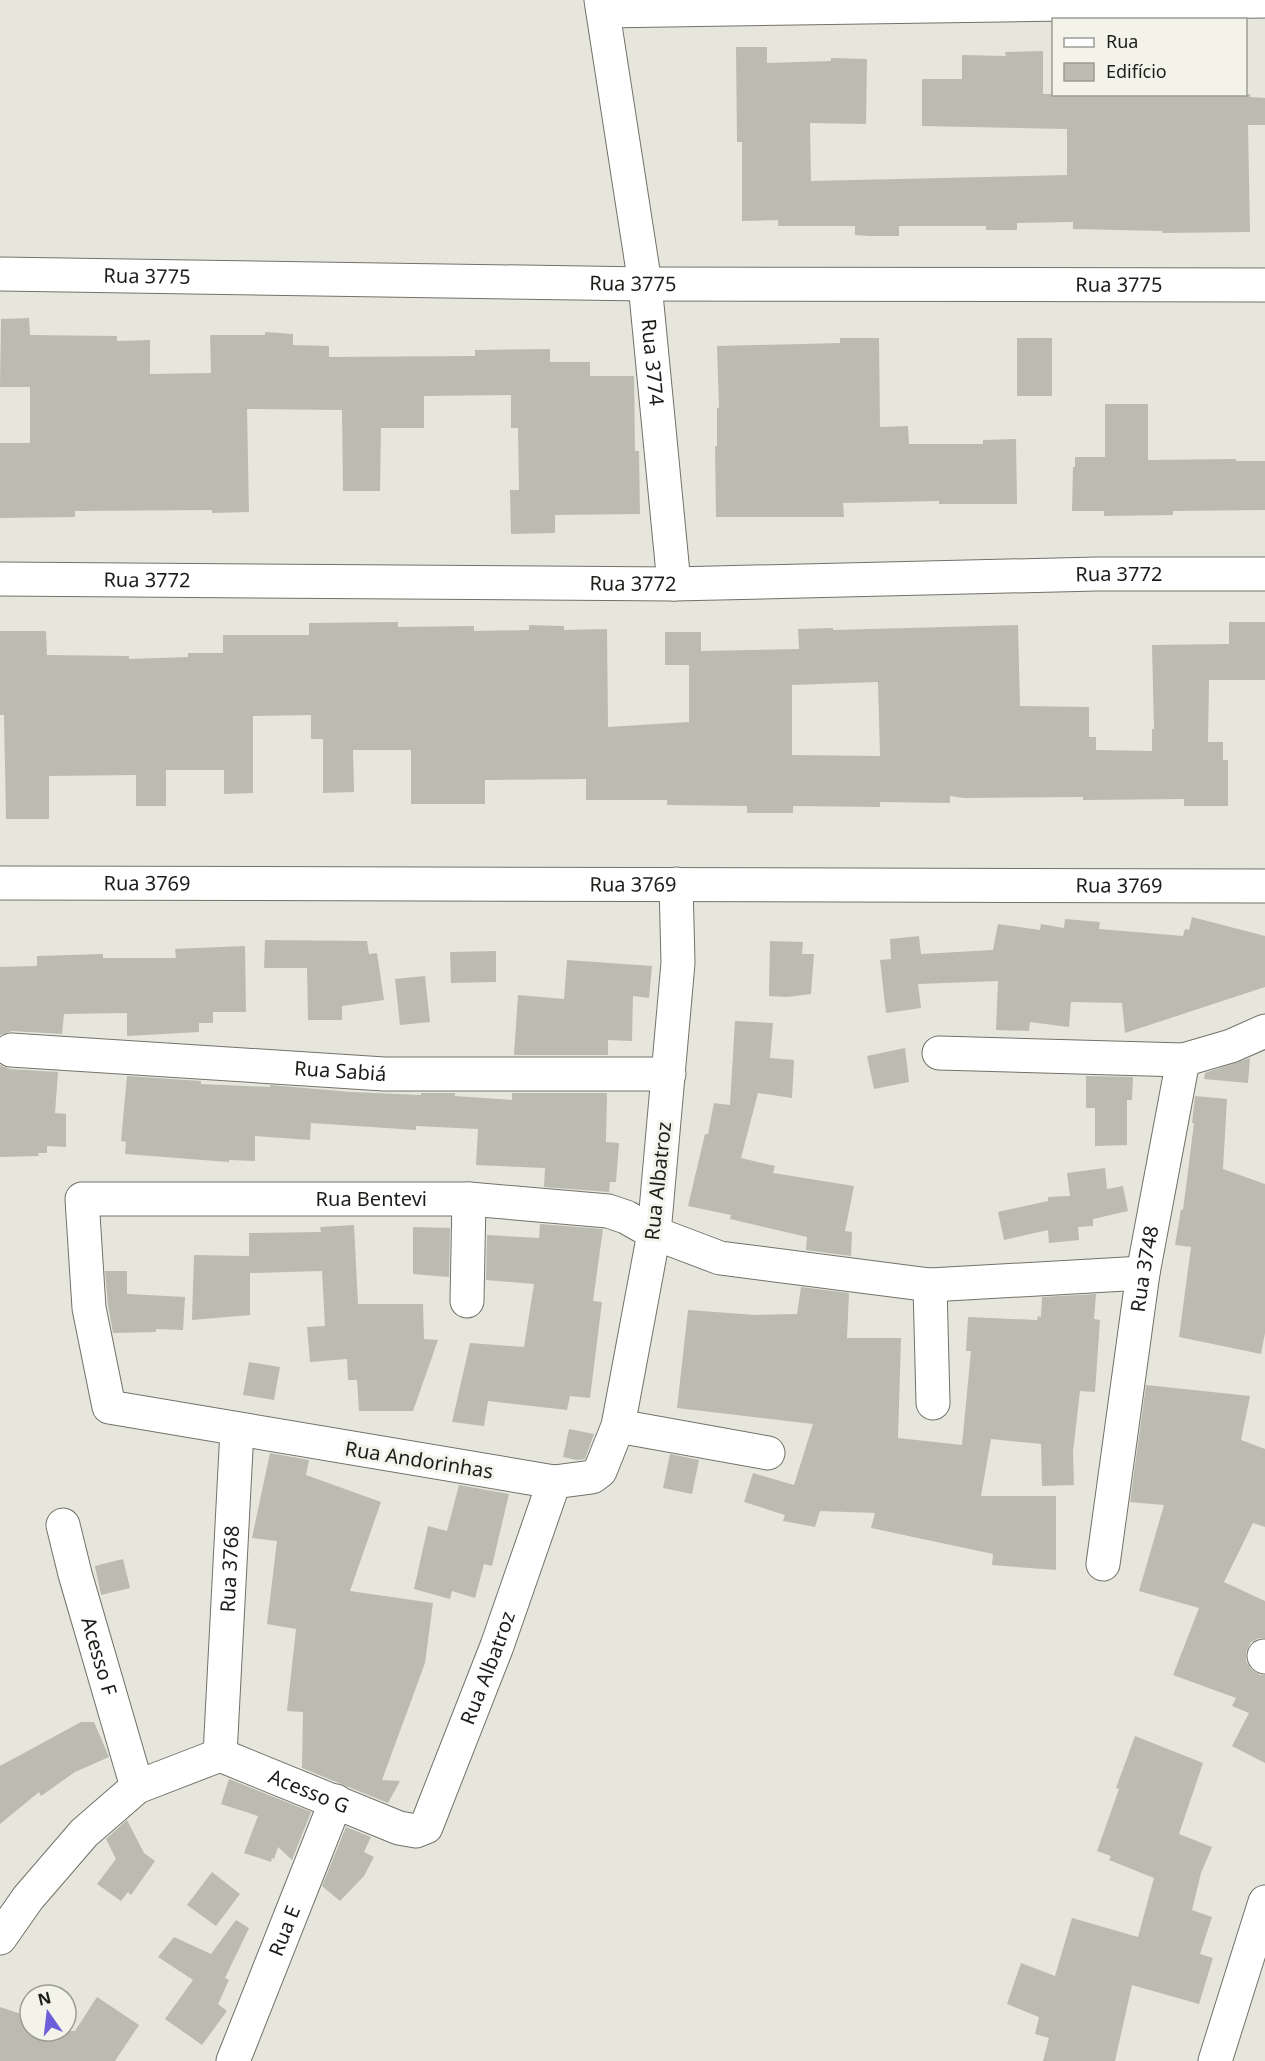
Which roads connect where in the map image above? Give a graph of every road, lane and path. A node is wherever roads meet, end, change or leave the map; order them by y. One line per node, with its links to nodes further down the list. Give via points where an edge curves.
1 (1265, 1): 2 (street)
2 (602, 6): 4 (street, Rua 3774)
3 (0, 274): 4 (street, Rua 3775)
4 (645, 284): 5 (street, Rua 3775); 8 (street, Rua 3774)
5 (1265, 285)
6 (1265, 574): 8 (street, Rua 3772)
7 (0, 579): 8 (street, Rua 3772)
8 (674, 584)
9 (0, 883): 10 (street, Rua 3769)
10 (676, 884): 11 (street, Rua 3769); 16 (street, Rua Albatroz, via 678,963)
11 (1265, 886)
12 (1265, 1031): 15 (street)
13 (11, 1050): 16 (street, Rua Sabiá, via 384,1074)
14 (939, 1053): 15 (street)
15 (1182, 1060): 19 (street, Rua 3748)
16 (669, 1074): 18 (street, Rua Albatroz)
17 (469, 1199): 18 (street, Rua Bentevi, via 608,1211); 21 (street); 24 (street, Rua Bentevi, via 82,1199 89,1308 109,1407)
18 (654, 1233): 20 (street, Rua Bentevi, via 720,1258); 23 (street, Rua Albatroz)
19 (1143, 1272): 20 (street, Rua Bentevi); 29 (street, Rua 3748)
20 (930, 1285): 22 (street)
21 (467, 1300)
22 (933, 1403)
23 (618, 1426): 25 (street); 26 (street, Rua Albatroz)
24 (237, 1430): 27 (street, Rua Andorinhas); 30 (street, Rua 3768)
25 (768, 1453)
26 (600, 1471): 27 (street, Rua Andorinhas, via 591,1477)
27 (554, 1482): 33 (street, Rua Albatroz, via 426,1827 416,1831)
28 (63, 1525): 31 (street, Acesso F)
29 (1103, 1564)
30 (220, 1755): 31 (street); 32 (street, Acesso G)
31 (137, 1787): 35 (street, via 84,1833 28,1898)
32 (336, 1801): 33 (street, Acesso G); 36 (street, Rua E)
33 (399, 1828)
34 (1264, 1910): 37 (street)
35 (0, 1938)
36 (233, 2061)
37 (1215, 2061)

